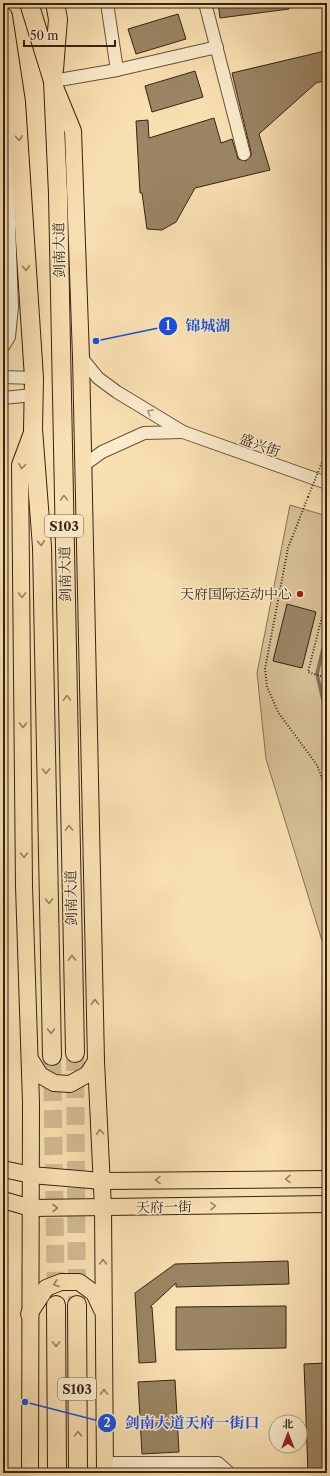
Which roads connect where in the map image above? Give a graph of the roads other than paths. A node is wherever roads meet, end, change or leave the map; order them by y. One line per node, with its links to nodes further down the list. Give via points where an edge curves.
1 (29, 3): 8 (highway, 剑南大道 / S103)
2 (55, 3): 8 (highway, via 58,19)
3 (107, 3): 7 (street)
4 (205, 3): 6 (street)
5 (3, 16): 14 (highway, 剑南大道 / S103, one-way to 14, via 16,102)
6 (217, 47): 7 (street); 10 (street)
7 (117, 70): 8 (street)
8 (53, 81): 12 (main road, via 73,131); 20 (highway, 剑南大道 / S103, one-way to 8, via 58,194)
9 (3, 102): 11 (street, via 6,111 12,308 9,337)
10 (244, 154)
11 (3, 347)
12 (81, 357): 17 (street, one-way to 12, via 117,392 98,378); 18 (main road)
13 (3, 378): 14 (street)
14 (34, 387): 15 (street); 16 (highway, 剑南大道 / S103)
15 (3, 398)
16 (33, 428): 21 (highway, 剑南大道 / S103, one-way to 21, via 42,547); 22 (main road, one-way to 22, via 20,465 24,886)
17 (183, 432): 18 (street, via 144,433 102,452); 19 (street, 盛兴街)
18 (84, 465): 23 (main road, one-way to 18)
19 (327, 483)
20 (75, 1053)
21 (52, 1056)
22 (30, 1059): 23 (main road, via 40,1075 54,1083 70,1084 88,1074); 25 (main road)
23 (96, 1061): 27 (main road, one-way to 23)
24 (3, 1169): 25 (main road, 天府一街)
25 (31, 1175): 27 (main road, 天府一街); 30 (main road)
26 (327, 1179): 27 (main road, 天府一街, one-way to 27)
27 (102, 1181): 31 (main road)
28 (3, 1200): 30 (main road, 天府一街)
29 (327, 1204): 31 (main road, 天府一街, one-way to 29)
30 (30, 1208): 31 (main road, 天府一街, one-way to 31); 34 (main road)
31 (103, 1208): 35 (main road, one-way to 31)
32 (56, 1305): 38 (highway, S103, one-way to 38)
33 (77, 1305): 39 (highway, S103, one-way to 33)
34 (29, 1314): 35 (main road, one-way to 34, via 94,1293 80,1282 61,1282 46,1288); 37 (main road)
35 (104, 1316): 36 (main road, one-way to 35)
36 (105, 1468): 40 (street, via 218,1463)
37 (30, 1473)
38 (57, 1473)
39 (78, 1473)
40 (229, 1473)

